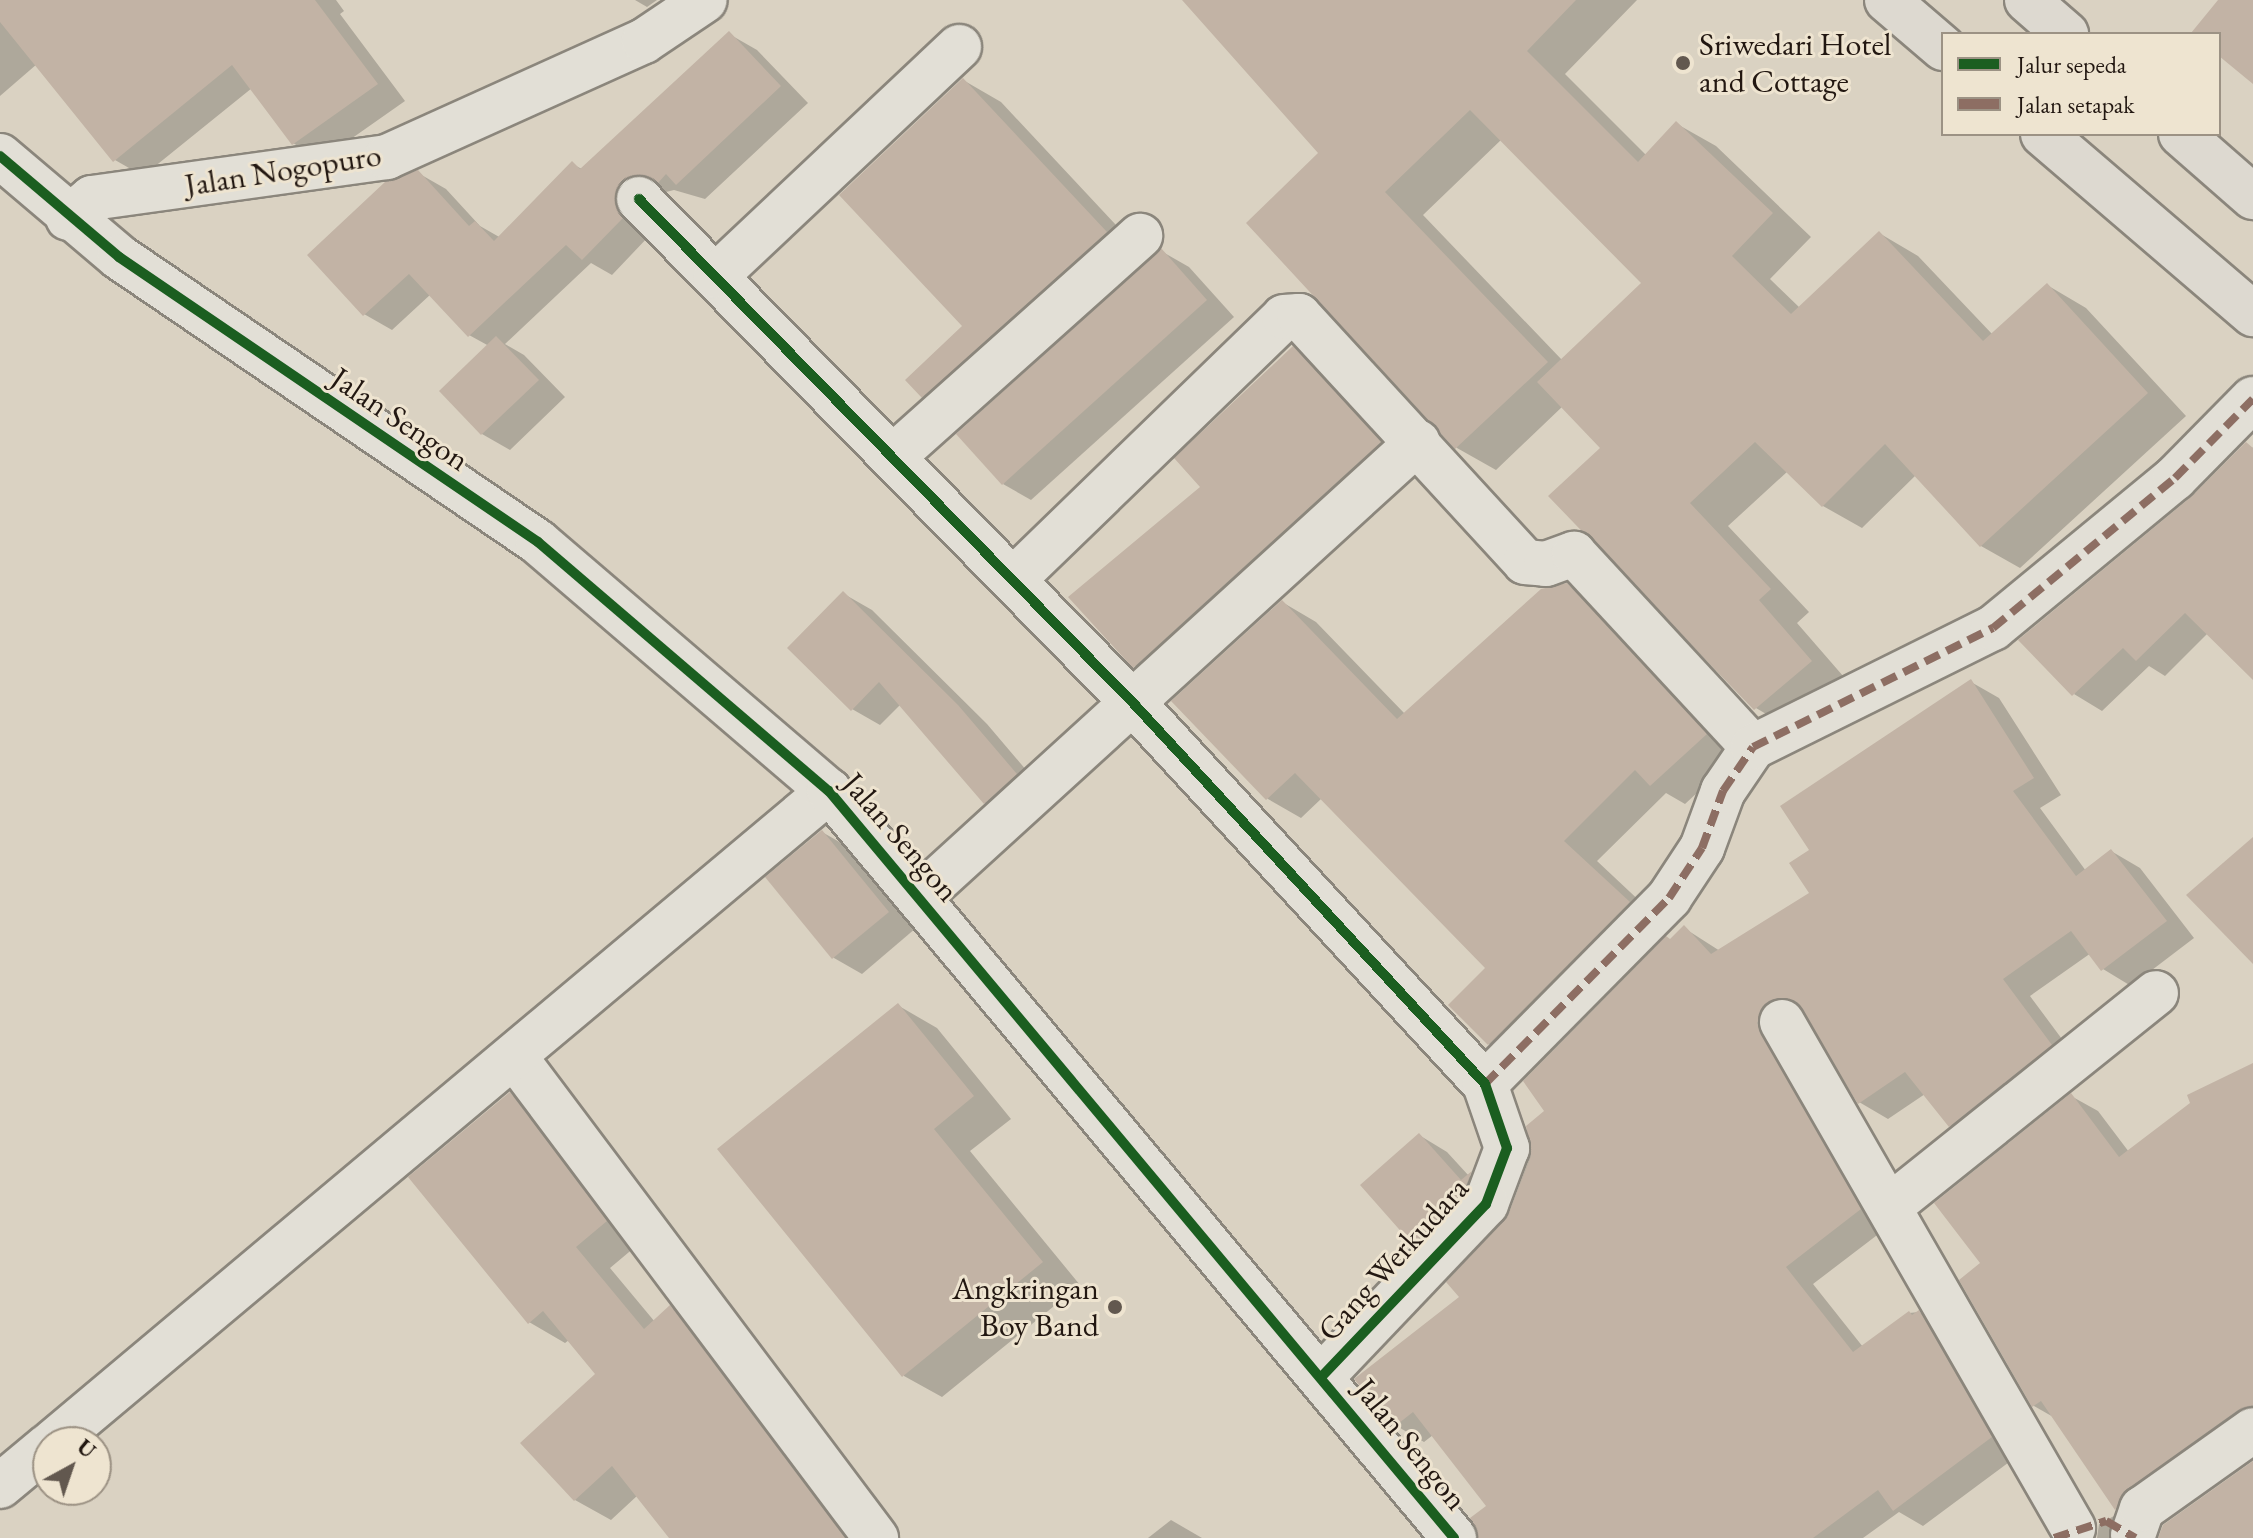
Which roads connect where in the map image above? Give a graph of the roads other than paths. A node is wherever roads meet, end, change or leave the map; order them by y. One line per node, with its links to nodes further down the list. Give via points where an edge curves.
1 (705, 0): 12 (street, Jalan Nogopuro, via 644,41 387,157 92,198)
2 (1887, 0): 5 (main road)
3 (2027, 0): 4 (main road)
4 (2064, 32)
5 (1941, 46)
6 (959, 47): 14 (street)
7 (2045, 136): 15 (main road)
8 (2183, 136): 10 (main road)
9 (0, 156): 12 (street)
10 (2253, 197)
11 (639, 199): 14 (street)
12 (68, 218): 22 (street, Jalan Sengon, via 304,386 538,542)
13 (1140, 236): 18 (street)
14 (716, 276): 18 (street)
15 (2253, 314)
16 (2253, 399): 21 (street, via 2175,478 1993,628)
17 (1418, 442): 19 (street, via 1312,324 1299,316 1284,317); 20 (street); 21 (street, via 1525,562 1546,564 1574,554)
18 (895, 455): 19 (street)
19 (1014, 579): 20 (street)
20 (1135, 705): 23 (street); 27 (street)
21 (1753, 747): 27 (street, via 1723,791 1702,848 1669,898)
22 (829, 791): 23 (street, Jalan Sengon); 26 (street)
23 (919, 897): 29 (street, Jalan Sengon)
24 (2156, 993): 28 (street)
25 (1782, 1022): 28 (street)
26 (514, 1056): 30 (street); 36 (street)
27 (1485, 1084): 29 (street, Gang Werkudara, via 1507,1148 1486,1204)
28 (1889, 1207): 34 (street)
29 (1322, 1376): 37 (street, Jalan Sengon)
30 (72, 1426)
31 (2253, 1430): 35 (street, via 2142,1509)
32 (32, 1459): 33 (street)
33 (0, 1486)
34 (2064, 1533): 35 (street, via 2106,1521)
35 (2134, 1536)
36 (876, 1538)
37 (1454, 1538)

